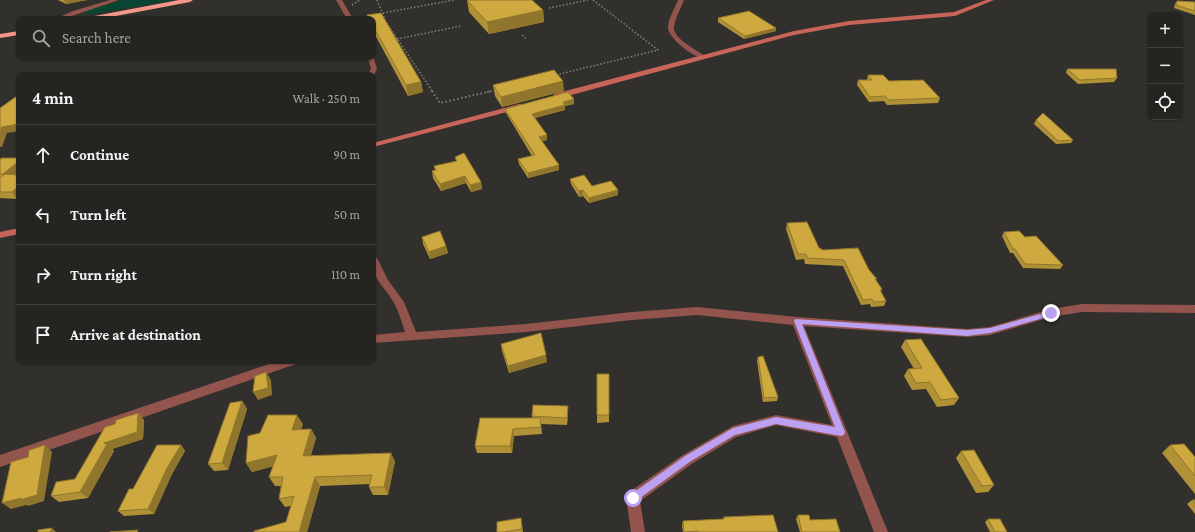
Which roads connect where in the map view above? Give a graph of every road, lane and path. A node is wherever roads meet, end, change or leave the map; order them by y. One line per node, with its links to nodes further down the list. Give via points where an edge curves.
1 (116, 0): 12 (street)
2 (190, 0): 13 (highway)
3 (339, 0): 14 (street)
4 (377, 0): 11 (path)
5 (454, 0): 11 (path)
6 (588, 0): 10 (path)
7 (593, 0): 24 (path, via 658,50)
8 (681, 0): 21 (street, via 671,31 676,39)
9 (991, 0): 21 (street, via 954,14 849,23 794,33)
10 (549, 8)
11 (383, 14): 19 (path)
12 (65, 16)
13 (105, 16)
14 (348, 16)
15 (461, 26): 19 (path)
16 (16, 33): 18 (highway)
17 (522, 35): 20 (path)
18 (0, 36)
19 (398, 39): 25 (path, via 440,103)
20 (527, 40)
21 (703, 57): 26 (street)
22 (371, 60): 23 (street)
23 (372, 72)
24 (553, 76)
25 (500, 89)
26 (550, 98)
27 (527, 104): 28 (street)
28 (376, 144)
29 (16, 232): 30 (street)
30 (0, 235)
31 (376, 266): 34 (street, via 399,302)
32 (1195, 309): 33 (street, via 1082,308 1051,313 990,331 967,333)
33 (798, 321): 34 (street, via 697,311); 37 (street)
34 (412, 336): 35 (street)
35 (376, 339)
36 (283, 364): 38 (street)
37 (841, 432): 39 (street, via 776,420 733,432 688,459 633,498); 40 (street)
38 (0, 461)
39 (638, 532)
40 (881, 532)

